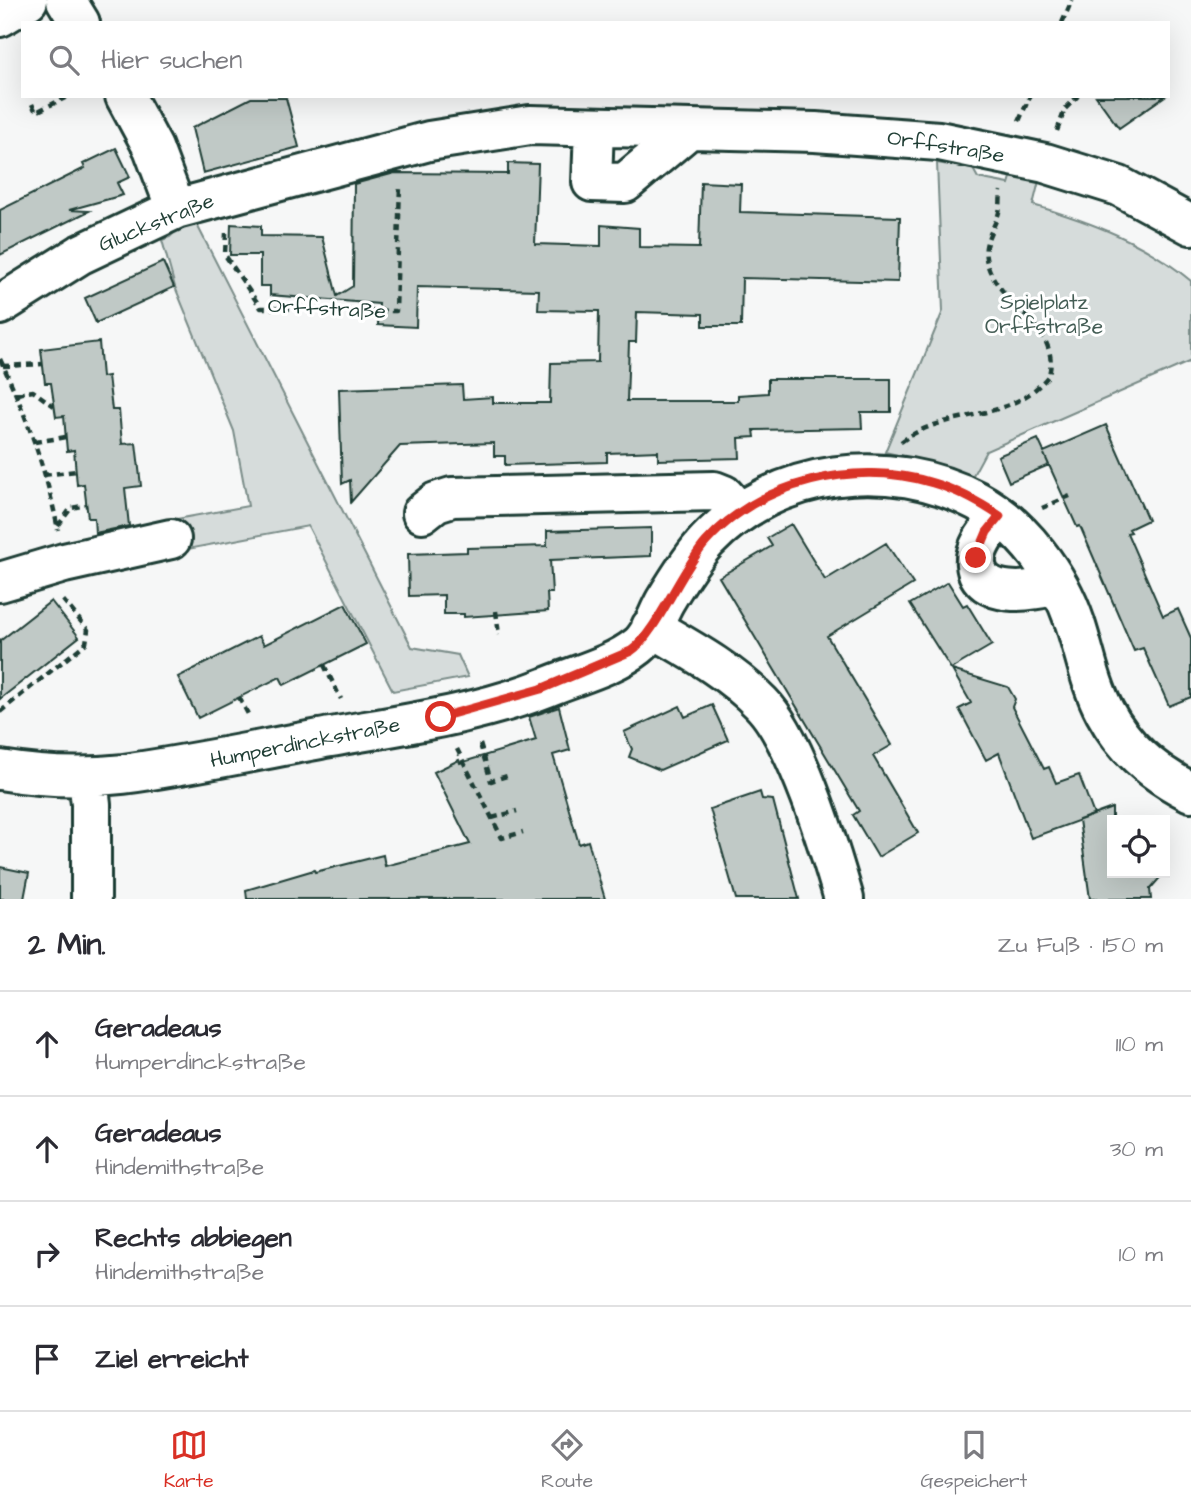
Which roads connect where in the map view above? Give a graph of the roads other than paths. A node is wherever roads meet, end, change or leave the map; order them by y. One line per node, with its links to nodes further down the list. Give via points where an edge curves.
1 (28, 0): 3 (street)
2 (66, 0): 4 (street)
3 (0, 17)
4 (79, 21)
5 (126, 98): 9 (street, via 153,148)
6 (594, 127): 7 (street, Orffstraße); 7 (street, via 592,182 625,183); 8 (street, Orffstraße, via 512,127 401,148)
7 (688, 130): 10 (street, Orffstraße, via 883,135 967,146 1119,186)
8 (323, 169): 9 (street, Gluckstraße)
9 (176, 209): 11 (street, Gluckstraße, via 81,254)
10 (1191, 225)
11 (0, 304)
12 (422, 513): 13 (street, via 452,497 714,491)
13 (740, 513): 14 (street, Humperdinckstraße, via 779,491 855,473 932,482); 18 (street, Humperdinckstraße, via 707,541)
14 (1000, 516): 17 (street, Humperdinckstraße, via 1023,537); 17 (street, via 976,558 984,581 995,588 1020,590)
15 (171, 538): 16 (street)
16 (0, 582)
17 (1056, 584): 21 (street, Humperdinckstraße, via 1070,609 1088,670 1113,725 1131,750)
18 (651, 627): 20 (street, Humperdinckstraße, via 642,644 617,658 480,708); 23 (street, via 762,704 797,766)
19 (0, 770): 20 (street, Humperdinckstraße)
20 (88, 779): 22 (street)
21 (1191, 792)
22 (92, 899)
23 (844, 899)

